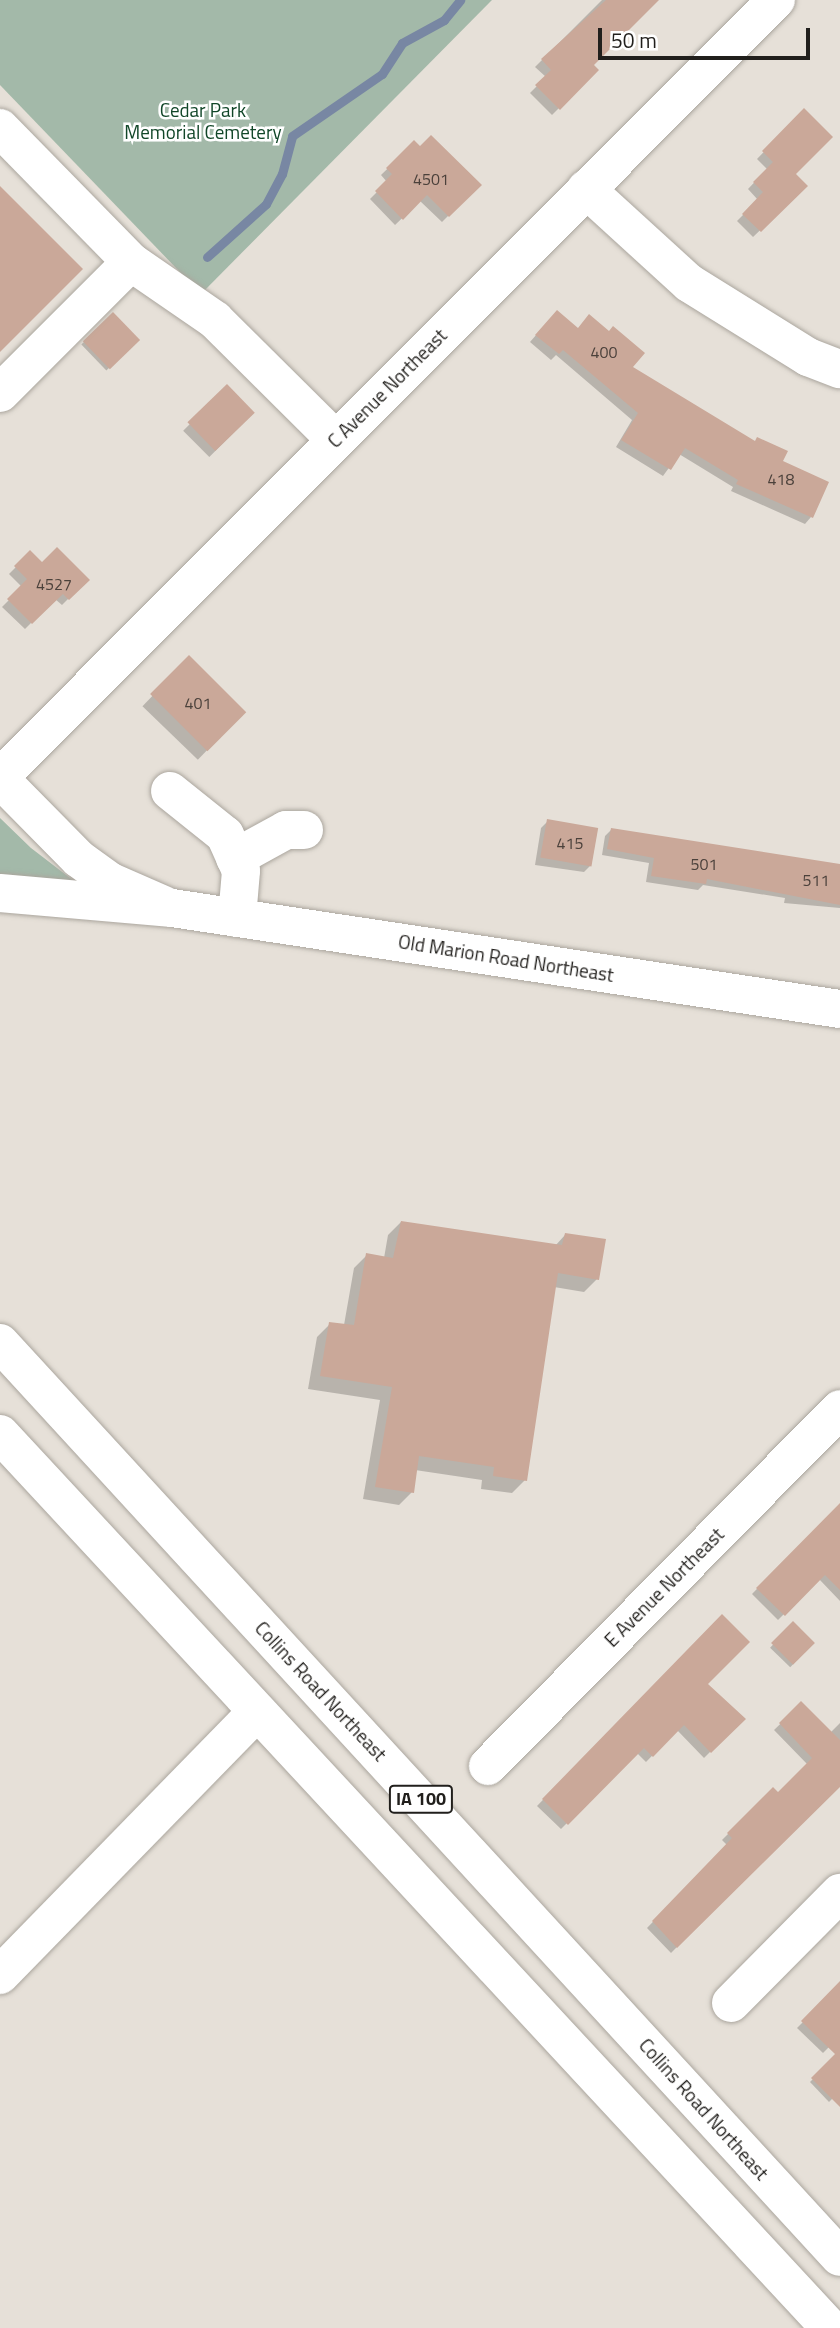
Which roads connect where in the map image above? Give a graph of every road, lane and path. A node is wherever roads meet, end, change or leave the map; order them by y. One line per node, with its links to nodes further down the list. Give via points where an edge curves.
1 (771, 2): 3 (main road, C Avenue Northeast)
2 (0, 128): 4 (main road)
3 (586, 189): 5 (main road, via 689,284 808,357); 7 (main road, C Avenue Northeast)
4 (131, 262): 6 (main road); 7 (main road, via 215,320)
5 (840, 369)
6 (0, 393)
7 (335, 439): 8 (main road, C Avenue Northeast)
8 (0, 778): 13 (main road, Old Marion Road Northeast, via 79,859 111,882)
9 (170, 791): 11 (main road, via 225,835)
10 (304, 830): 11 (main road, via 286,831)
11 (235, 858): 14 (main road, via 241,871)
12 (0, 893): 13 (main road, Old Marion Road Northeast)
13 (172, 908): 14 (main road, Old Marion Road Northeast)
14 (237, 918): 15 (main road, Old Marion Road Northeast)
15 (840, 1009)
16 (0, 1343): 24 (main road, Collins Road Northeast / IA 100)
17 (840, 1409): 20 (main road, E Avenue Northeast)
18 (0, 1434): 19 (main road, IA 100)
19 (257, 1712): 22 (main road); 25 (main road, IA 100)
20 (488, 1766)
21 (840, 1893): 23 (main road)
22 (0, 1975)
23 (732, 2003)
24 (840, 2257)
25 (830, 2328)

